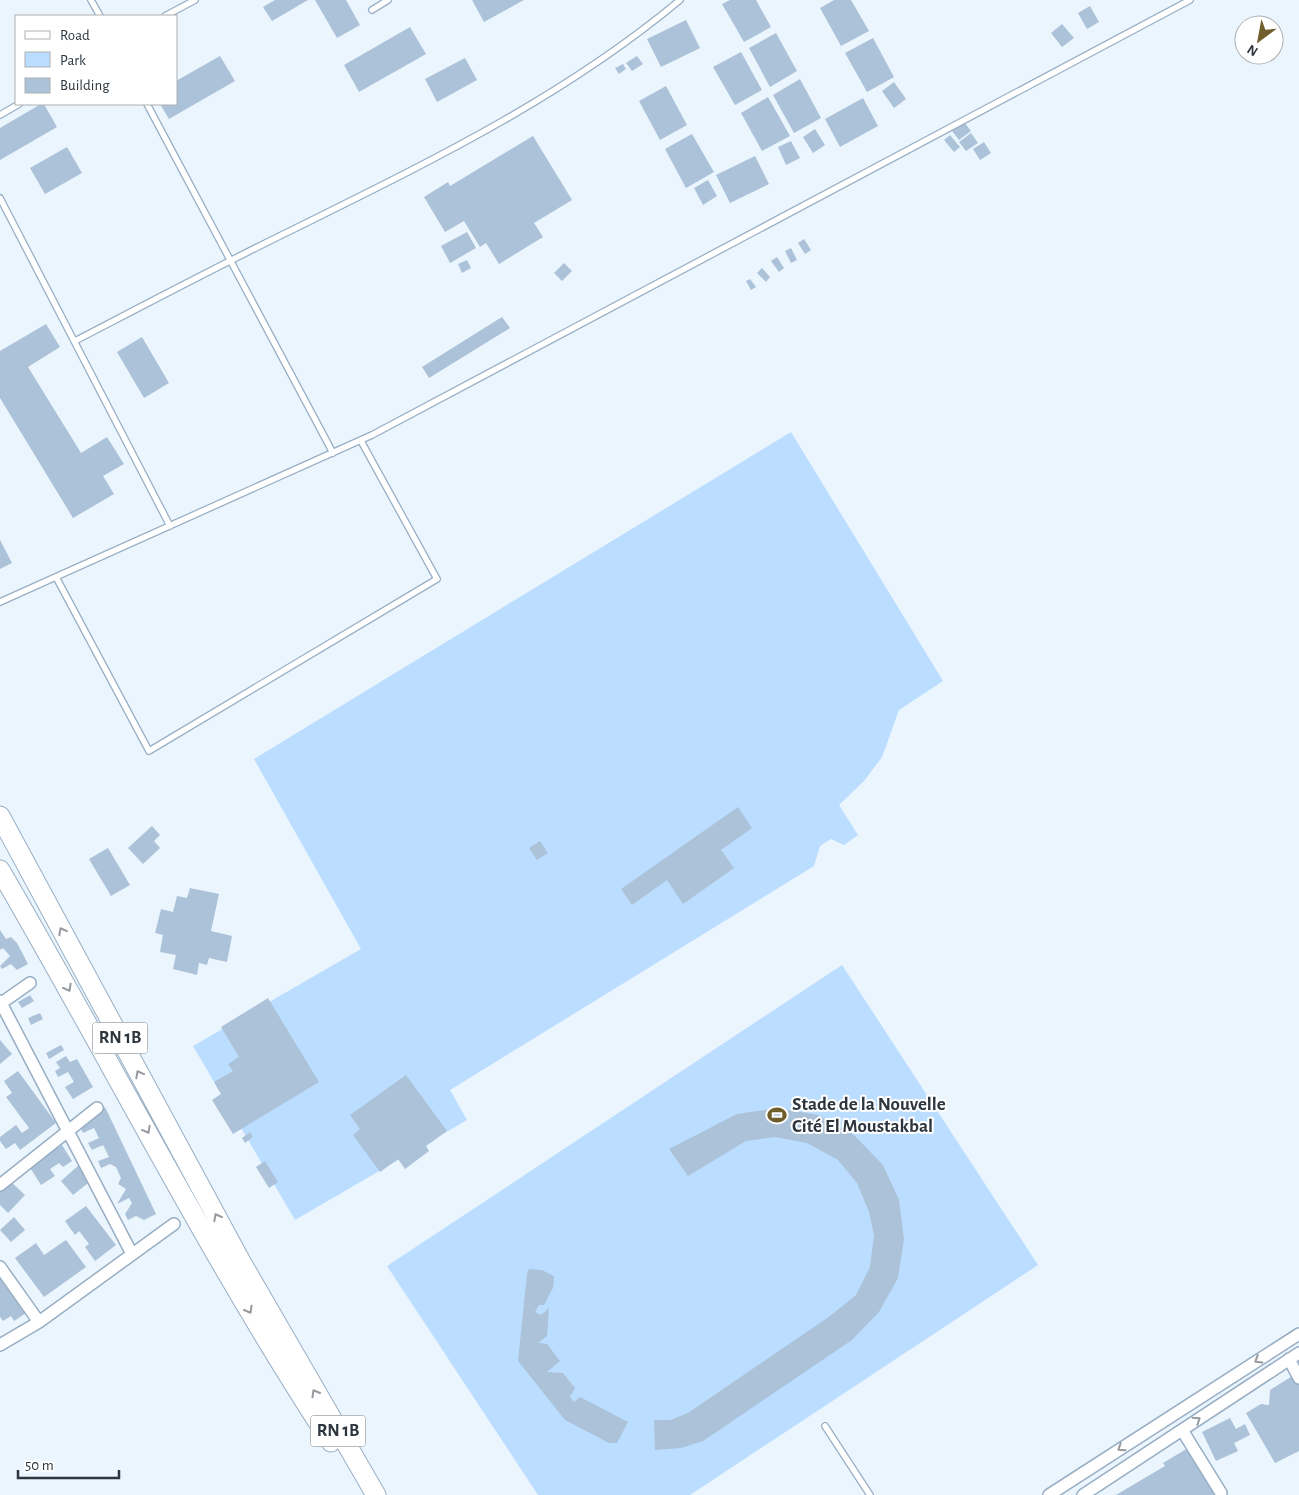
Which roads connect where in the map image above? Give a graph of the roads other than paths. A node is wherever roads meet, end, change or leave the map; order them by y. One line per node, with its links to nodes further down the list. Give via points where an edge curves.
1 (91, 0): 7 (lane)
2 (195, 0): 8 (lane)
3 (388, 0): 6 (lane)
4 (680, 0): 13 (lane, via 553,94 418,168)
5 (1190, 0): 15 (lane)
6 (372, 10)
7 (99, 15)
8 (167, 15)
9 (17, 105): 11 (lane)
10 (147, 105): 13 (lane)
11 (0, 114)
12 (0, 198): 14 (lane)
13 (230, 260): 14 (lane); 16 (lane)
14 (75, 341): 17 (lane)
15 (361, 440): 16 (lane); 18 (lane, via 437,579 149,751)
16 (333, 453): 17 (lane)
17 (170, 526): 18 (lane)
18 (56, 576): 19 (lane)
19 (0, 602)
20 (0, 816): 29 (main road, RN 1B, one-way to 20)
21 (0, 870): 29 (main road, RN 1B, one-way to 29)
22 (30, 984): 23 (street)
23 (0, 1003): 25 (street)
24 (96, 1108): 25 (street)
25 (67, 1131): 26 (street); 28 (street)
26 (0, 1184)
27 (174, 1224): 28 (street)
28 (132, 1254): 31 (street)
29 (232, 1264): 36 (main road, RN 1B)
30 (0, 1267): 31 (street)
31 (39, 1322): 33 (street)
32 (1299, 1334): 44 (street, one-way to 44)
33 (0, 1345)
34 (1299, 1352): 35 (street)
35 (1289, 1359): 37 (street); 39 (street, one-way to 35)
36 (294, 1371): 41 (main road, RN 1B); 42 (main road, RN 1B, one-way to 36)
37 (1299, 1378)
38 (825, 1426): 43 (lane)
39 (1182, 1430): 40 (street); 45 (street)
40 (1221, 1493)
41 (365, 1495)
42 (376, 1495)
43 (870, 1495)
44 (1049, 1495)
45 (1083, 1495)

